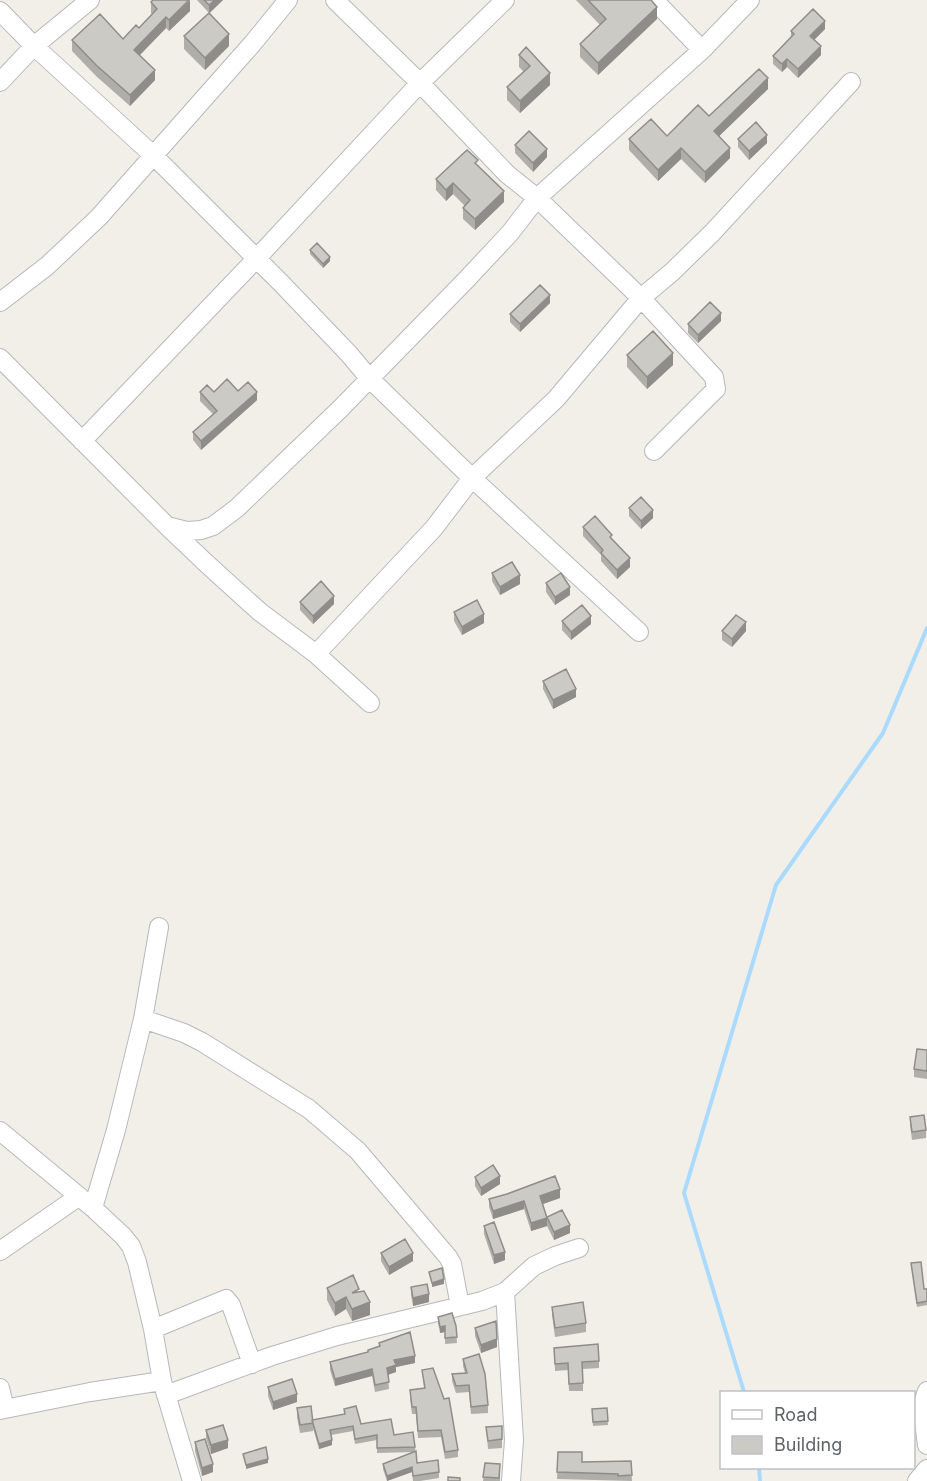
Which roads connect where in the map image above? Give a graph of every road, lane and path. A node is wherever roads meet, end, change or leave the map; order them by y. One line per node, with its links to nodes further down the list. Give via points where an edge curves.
1 (90, 0): 8 (street)
2 (288, 0): 13 (street)
3 (335, 0): 11 (street)
4 (505, 0): 11 (street)
5 (654, 0): 9 (street)
6 (750, 0): 9 (street)
7 (0, 11): 8 (street)
8 (34, 46): 10 (street); 13 (street)
9 (702, 50): 14 (street)
10 (0, 82)
11 (420, 82): 14 (street, via 507,174); 15 (street)
12 (851, 82): 16 (street, via 712,233)
13 (154, 156): 15 (street); 17 (street, via 99,217)
14 (537, 198): 16 (street); 19 (street, via 503,241)
15 (256, 259): 19 (street); 20 (street)
16 (640, 298): 21 (street, via 714,377 716,389); 22 (street, via 556,399)
17 (0, 302)
18 (0, 358): 20 (street)
19 (369, 378): 22 (street); 23 (street, via 223,520 201,530)
20 (82, 441): 23 (street)
21 (654, 451)
22 (472, 478): 24 (street); 25 (street, via 434,528)
23 (167, 526): 25 (street, via 260,612)
24 (639, 632)
25 (316, 654): 26 (street)
26 (370, 703)
27 (159, 927): 28 (street)
28 (143, 1019): 31 (street); 35 (street, via 184,1033 220,1052 309,1109 358,1151 448,1257)
29 (0, 1131): 30 (street)
30 (78, 1197): 31 (street); 33 (street)
31 (93, 1208): 36 (street, via 131,1246)
32 (579, 1248): 34 (street, via 534,1266)
33 (0, 1251)
34 (505, 1292): 35 (street); 45 (street, via 514,1440)
35 (460, 1306): 37 (street, via 337,1336)
36 (153, 1329): 37 (street, via 226,1299); 39 (street)
37 (252, 1364): 39 (street)
38 (0, 1388): 41 (street)
39 (164, 1388): 41 (street); 44 (street)
40 (927, 1391): 42 (street, via 922,1406)
41 (3, 1409)
42 (927, 1445)
43 (927, 1469): 46 (street)
44 (192, 1481)
45 (511, 1481)
46 (917, 1481)

